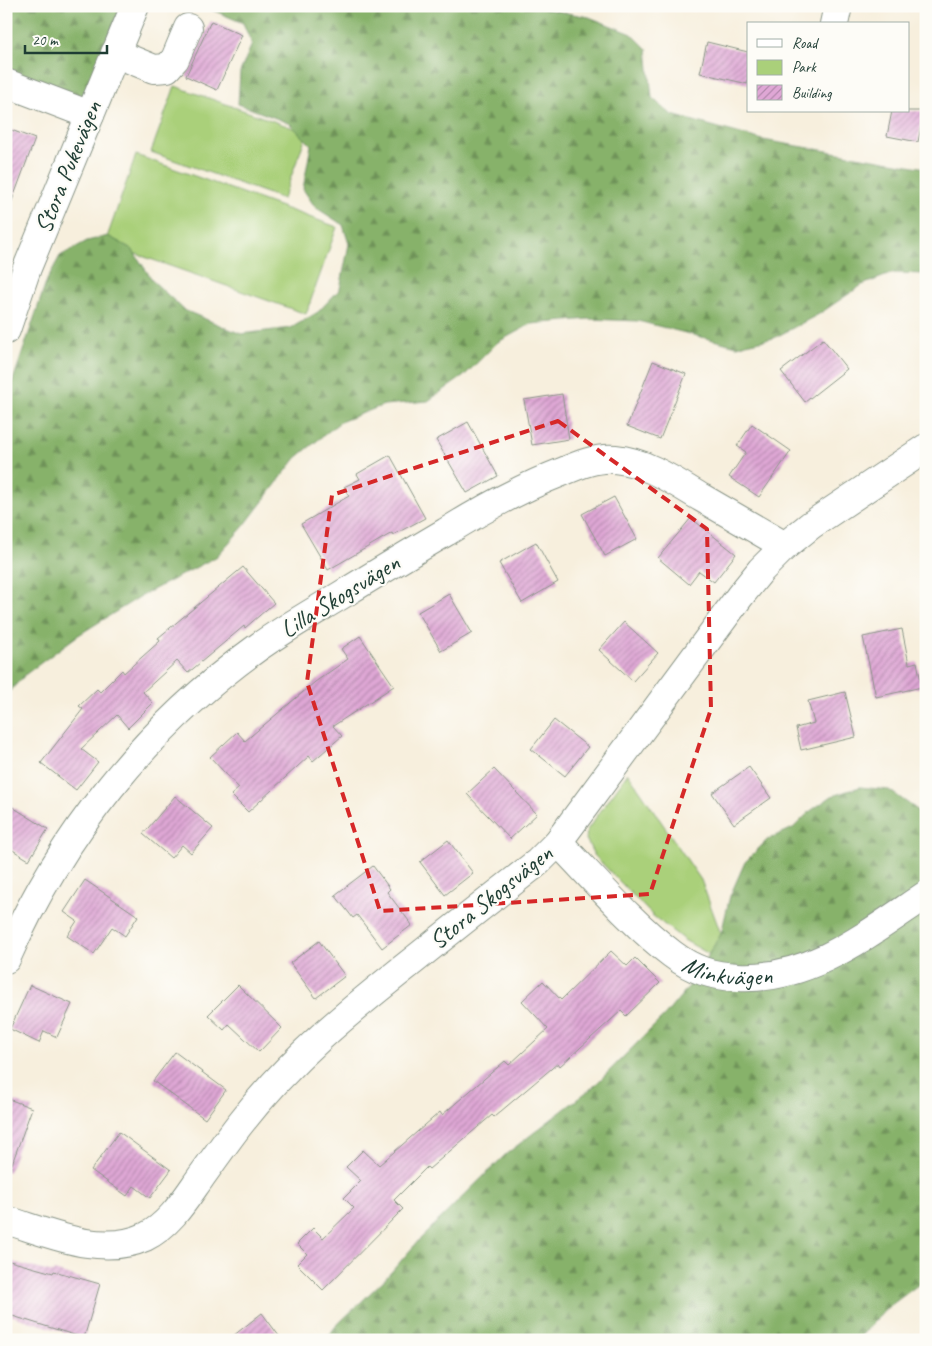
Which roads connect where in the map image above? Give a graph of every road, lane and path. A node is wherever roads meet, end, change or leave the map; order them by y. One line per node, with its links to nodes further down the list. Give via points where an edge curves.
1 (135, 6): 5 (street, Stora Pukevägen)
2 (838, 6): 3 (street)
3 (834, 22)
4 (188, 28): 5 (street, via 175,60 167,68 154,69)
5 (115, 53): 7 (street, Stora Pukevägen)
6 (6, 83): 7 (street)
7 (90, 115): 8 (street, Stora Pukevägen)
8 (17, 264): 9 (street, Stora Pukevägen)
9 (6, 330)
10 (926, 448): 11 (street, Stora Skogsvägen)
11 (785, 546): 12 (street, Stora Skogsvägen, via 740,596); 14 (street, Lilla Skogsvägen, via 635,462 613,458 585,462 517,490 257,648 176,716 136,756 76,832 44,884)
12 (558, 842): 13 (street, Minkvägen, via 654,940 693,968 711,975 754,978 805,968 834,954); 15 (street, Stora Skogsvägen, via 538,862 356,1005 310,1046 259,1100 178,1208 146,1236 107,1246 79,1242)
13 (926, 895)
14 (6, 959)
15 (6, 1220)

